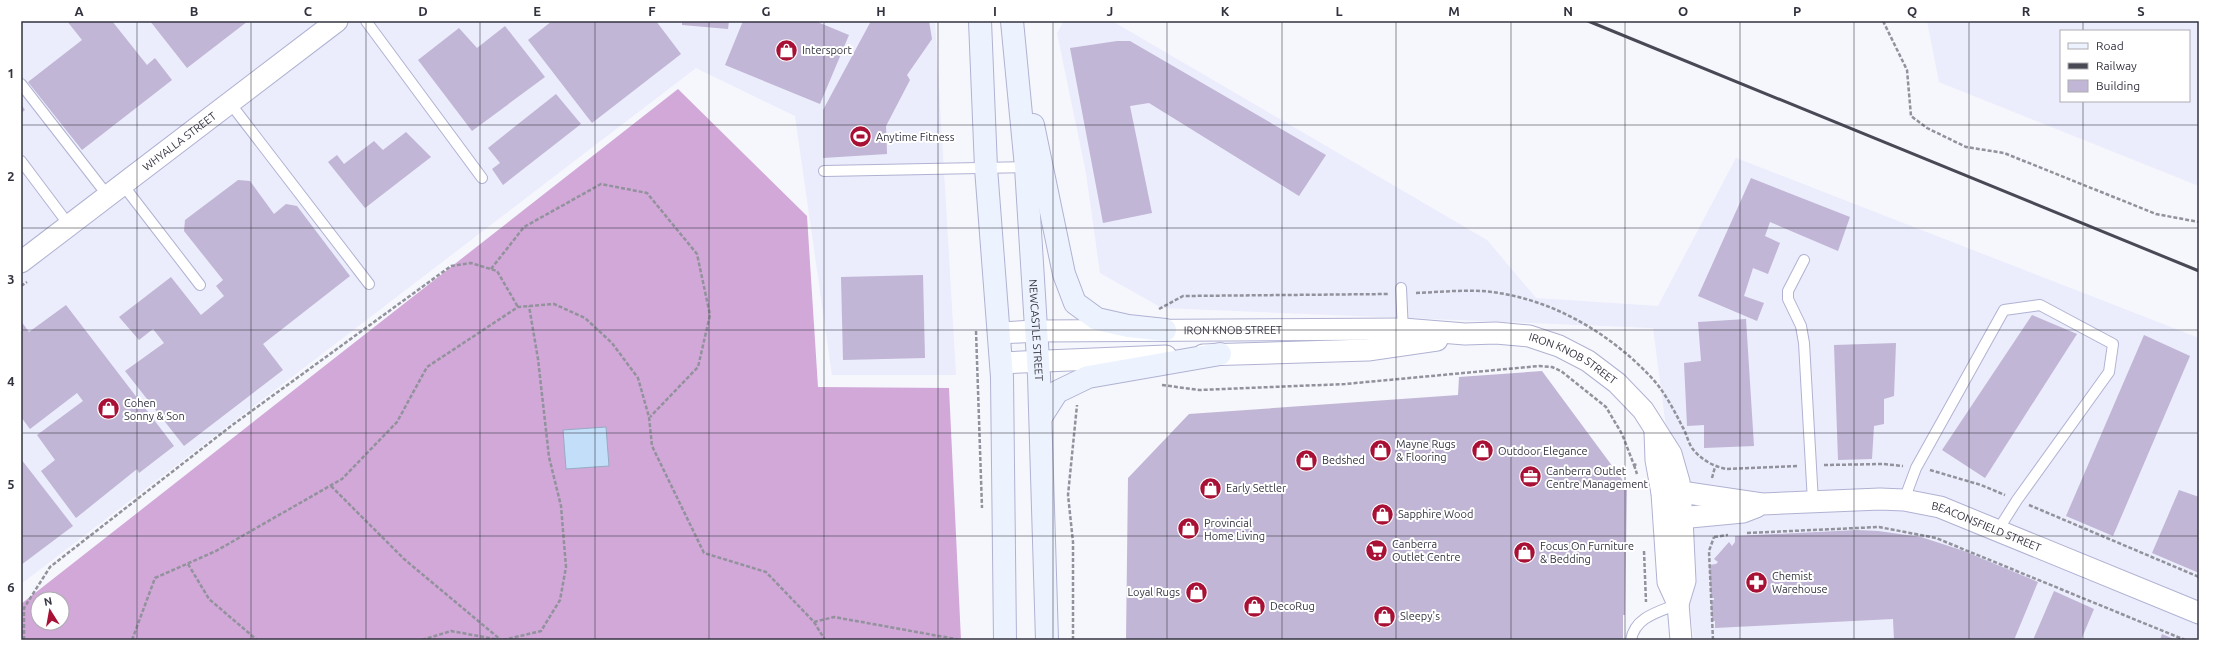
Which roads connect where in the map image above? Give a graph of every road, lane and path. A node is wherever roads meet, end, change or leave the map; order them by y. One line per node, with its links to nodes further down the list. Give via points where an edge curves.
1 (337, 21): 7 (street, WHYALLA STREET)
2 (366, 21): 12 (lane)
3 (980, 21): 10 (main road)
4 (1883, 21): 14 (path, via 1907,70 1911,116 1927,128 1966,147 2004,153 2156,214)
5 (1013, 29): 9 (main road, NEWCASTLE STREET); 24 (main road, via 1064,274 1075,303 1097,319)
6 (21, 84): 13 (lane)
7 (230, 103): 13 (street, WHYALLA STREET); 19 (lane)
8 (21, 161): 15 (lane)
9 (1026, 167): 10 (lane); 25 (main road, NEWCASTLE STREET)
10 (986, 168): 11 (lane); 26 (main road)
11 (824, 171)
12 (482, 178)
13 (115, 190): 15 (street, WHYALLA STREET); 20 (lane)
14 (2199, 222)
15 (69, 225): 17 (street, WHYALLA STREET)
16 (1804, 260): 44 (lane, via 1788,291 1788,299 1801,326 1804,343)
17 (21, 262)
18 (491, 269): 23 (path, via 497,271); 34 (path, via 524,227 601,184 647,193 697,254 710,315 698,367); 58 (path, via 471,263 451,266 231,426 50,567 24,608)
19 (369, 284)
20 (200, 285)
21 (1401, 288): 27 (lane)
22 (529, 306): 23 (path); 34 (path, via 554,304 585,318 612,343 638,378); 62 (path, via 538,358 549,457 561,506 566,567 560,600 541,631)
23 (518, 307): 41 (path, via 427,367 397,422 342,479)
24 (1165, 330): 25 (street, IRON KNOB STREET); 27 (street, IRON KNOB STREET)
25 (1037, 331): 26 (street, IRON KNOB STREET); 29 (main road, NEWCASTLE STREET)
26 (1000, 333): 30 (main road)
27 (1403, 337): 28 (street, IRON KNOB STREET, via 1368,350); 37 (street, IRON KNOB STREET, via 1496,333 1529,336 1559,346 1588,361 1617,382 1643,410)
28 (1220, 354): 29 (street, IRON KNOB STREET); 35 (main road, via 1088,376 1057,392)
29 (1038, 361): 30 (street, IRON KNOB STREET); 35 (main road, NEWCASTLE STREET)
30 (1001, 363): 65 (main road)
31 (978, 377): 46 (path)
32 (1156, 384): 38 (path, via 1199,390 1330,385 1539,366 1552,367 1561,371 1606,407 1622,434)
33 (1077, 404): 67 (path, via 1068,496 1073,542)
34 (649, 417): 57 (path, via 652,446 704,553 766,572)
35 (1042, 417): 66 (main road, NEWCASTLE STREET)
36 (1692, 448): 37 (path)
37 (1664, 457): 38 (path); 42 (street, IRON KNOB STREET)
38 (1634, 465): 40 (path)
39 (1715, 467): 45 (path)
40 (1638, 478)
41 (331, 486): 53 (path); 62 (path, via 404,559)
42 (1672, 492): 45 (street, BEACONSFIELD STREET); 47 (street, IRON KNOB STREET)
43 (1904, 500): 44 (street, BEACONSFIELD STREET); 48 (street, BEACONSFIELD STREET, via 1940,507); 48 (lane, via 1916,468 2004,310 2040,305 2113,344 2110,372)
44 (1813, 502): 45 (street, BEACONSFIELD STREET, via 1762,504 1743,512)
45 (1711, 506): 47 (street, BEACONSFIELD STREET); 51 (path)
46 (982, 516)
47 (1673, 518): 54 (street, IRON KNOB STREET, via 1668,582)
48 (1998, 530): 55 (street, BEACONSFIELD STREET)
49 (1739, 533): 71 (path, via 1879,527 1936,538)
50 (1733, 534): 51 (path)
51 (1714, 537): 70 (path, via 1709,551)
52 (1644, 546): 56 (path)
53 (188, 564): 59 (path, via 155,578); 60 (path, via 209,599)
54 (1678, 604): 56 (lane); 69 (street, IRON KNOB STREET)
55 (2199, 613)
56 (1647, 616): 68 (lane, via 1633,630)
57 (814, 622): 63 (path); 64 (path, via 834,617)
58 (24, 640)
59 (132, 640)
60 (257, 640)
61 (422, 640): 62 (path, via 452,631)
62 (501, 640)
63 (825, 640)
64 (961, 640)
65 (1005, 640)
66 (1047, 640)
67 (1073, 640)
68 (1631, 640)
69 (1681, 640)
70 (1713, 640)
71 (2185, 640)

